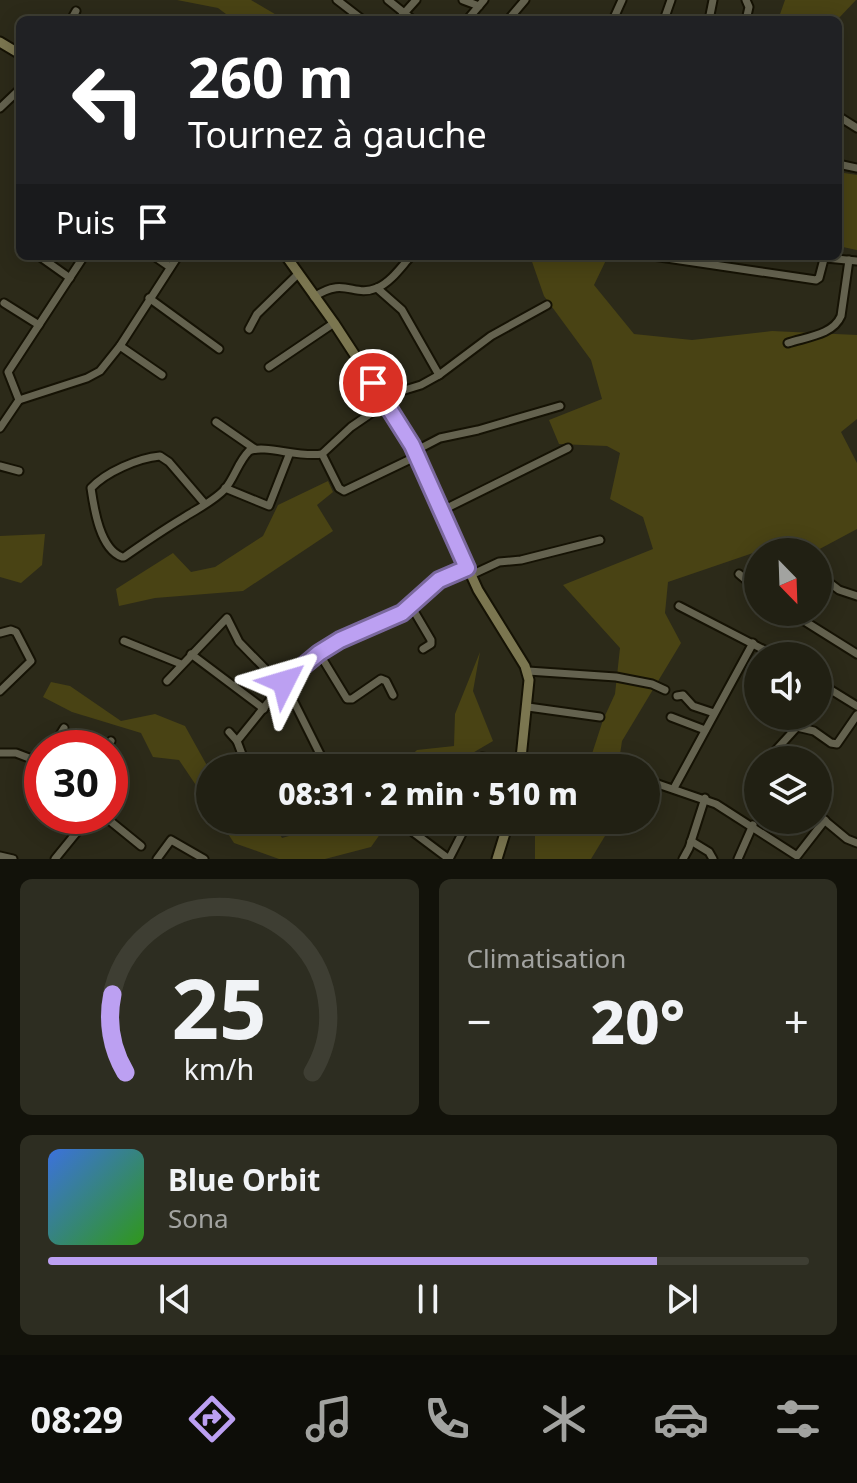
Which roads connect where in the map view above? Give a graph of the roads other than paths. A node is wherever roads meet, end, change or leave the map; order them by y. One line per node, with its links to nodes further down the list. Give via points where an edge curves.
1 (337, 0): 10 (street)
2 (388, 0): 8 (street)
3 (416, 0): 8 (street)
4 (463, 0): 6 (street)
5 (525, 0): 13 (street)
6 (482, 3)
7 (76, 11): 9 (street)
8 (404, 13): 11 (street); 12 (street)
9 (73, 16)
10 (358, 16)
11 (401, 16)
12 (408, 16)
13 (511, 16)
14 (3, 44): 15 (street)
15 (0, 56)
16 (16, 93): 17 (street)
17 (0, 108)
18 (45, 260): 29 (street)
19 (81, 260): 29 (street)
20 (160, 260): 27 (street)
21 (175, 260): 27 (street)
22 (289, 260): 28 (street)
23 (407, 260): 30 (street)
24 (680, 260): 25 (street, via 816,280)
25 (824, 260)
26 (853, 260): 38 (street, via 838,324)
27 (170, 267): 32 (street)
28 (298, 274): 31 (street); 37 (street, via 257,314)
29 (70, 278): 36 (street)
30 (377, 288): 31 (street, via 331,287); 43 (street, via 402,310)
31 (314, 297): 35 (street)
32 (149, 298): 39 (street); 40 (street)
33 (4, 303): 36 (street)
34 (547, 305): 43 (street, via 491,336)
35 (334, 323): 41 (street); 45 (street)
36 (39, 325): 44 (street, via 8,372)
37 (249, 329)
38 (788, 343)
39 (120, 346): 42 (street); 44 (street, via 94,375)
40 (219, 349)
41 (269, 367)
42 (162, 375)
43 (439, 375): 45 (street)
44 (19, 400): 48 (street)
45 (384, 400): 51 (street); 52 (street)
46 (560, 406): 51 (street, via 440,438)
47 (216, 422): 50 (street)
48 (0, 428)
49 (568, 448): 58 (street)
50 (255, 449): 53 (street); 56 (street, via 244,456)
51 (416, 453): 52 (street, via 344,491); 58 (street)
52 (322, 454): 53 (street)
53 (289, 455): 56 (street, via 269,506)
54 (0, 466): 55 (street)
55 (19, 471)
56 (225, 488): 57 (street)
57 (205, 504): 57 (street, via 120,558 105,540 91,488 117,470 160,456)
58 (441, 511): 60 (street)
59 (600, 540): 60 (street)
60 (469, 572): 65 (street, via 439,580); 77 (street)
61 (739, 574): 62 (street)
62 (744, 578)
63 (832, 585): 64 (street)
64 (857, 596)
65 (411, 606): 71 (street, via 431,640); 72 (street)
66 (679, 606): 70 (street)
67 (812, 626): 74 (street)
68 (0, 633): 81 (street, via 16,632 31,661)
69 (124, 641): 76 (street)
70 (751, 642)
71 (423, 649)
72 (319, 653): 79 (street); 83 (street, via 347,699 381,679)
73 (191, 654): 76 (street); 79 (street, via 227,618 239,642); 87 (street)
74 (857, 654)
75 (744, 659): 88 (street)
76 (181, 664): 78 (street)
77 (528, 671): 80 (street, via 616,677); 86 (street)
78 (167, 681)
79 (283, 684): 87 (street); 98 (street)
80 (665, 690)
81 (0, 691)
82 (832, 691): 85 (street)
83 (393, 695)
84 (677, 696): 88 (street)
85 (857, 706)
86 (528, 707): 90 (street); 99 (street)
87 (264, 709): 94 (street)
88 (714, 713): 92 (street)
89 (857, 715): 95 (street, via 837,744 795,727)
90 (600, 717)
91 (671, 717): 92 (street)
92 (705, 730): 102 (street)
93 (229, 732): 94 (street)
94 (237, 741): 97 (street)
95 (779, 746)
96 (0, 753): 100 (street)
97 (242, 754)
98 (320, 754)
99 (522, 754)
100 (24, 756)
101 (660, 784): 102 (street)
102 (674, 788): 103 (street)
103 (705, 798): 104 (street); 114 (street)
104 (744, 820)
105 (832, 827): 115 (street)
106 (75, 834): 120 (street)
107 (126, 834): 116 (street)
108 (416, 834): 123 (street)
109 (462, 834): 123 (street)
110 (505, 834): 124 (street)
111 (749, 834): 127 (street)
112 (765, 834): 118 (street)
113 (811, 834): 118 (street)
114 (691, 841): 125 (street); 126 (street)
115 (857, 843)
116 (141, 846)
117 (0, 856): 119 (street)
118 (797, 858)
119 (13, 859)
120 (55, 859)
121 (157, 859): 122 (street, via 171,840)
122 (204, 859)
123 (449, 859)
124 (497, 859)
125 (683, 859)
126 (713, 859)
127 (738, 859)

